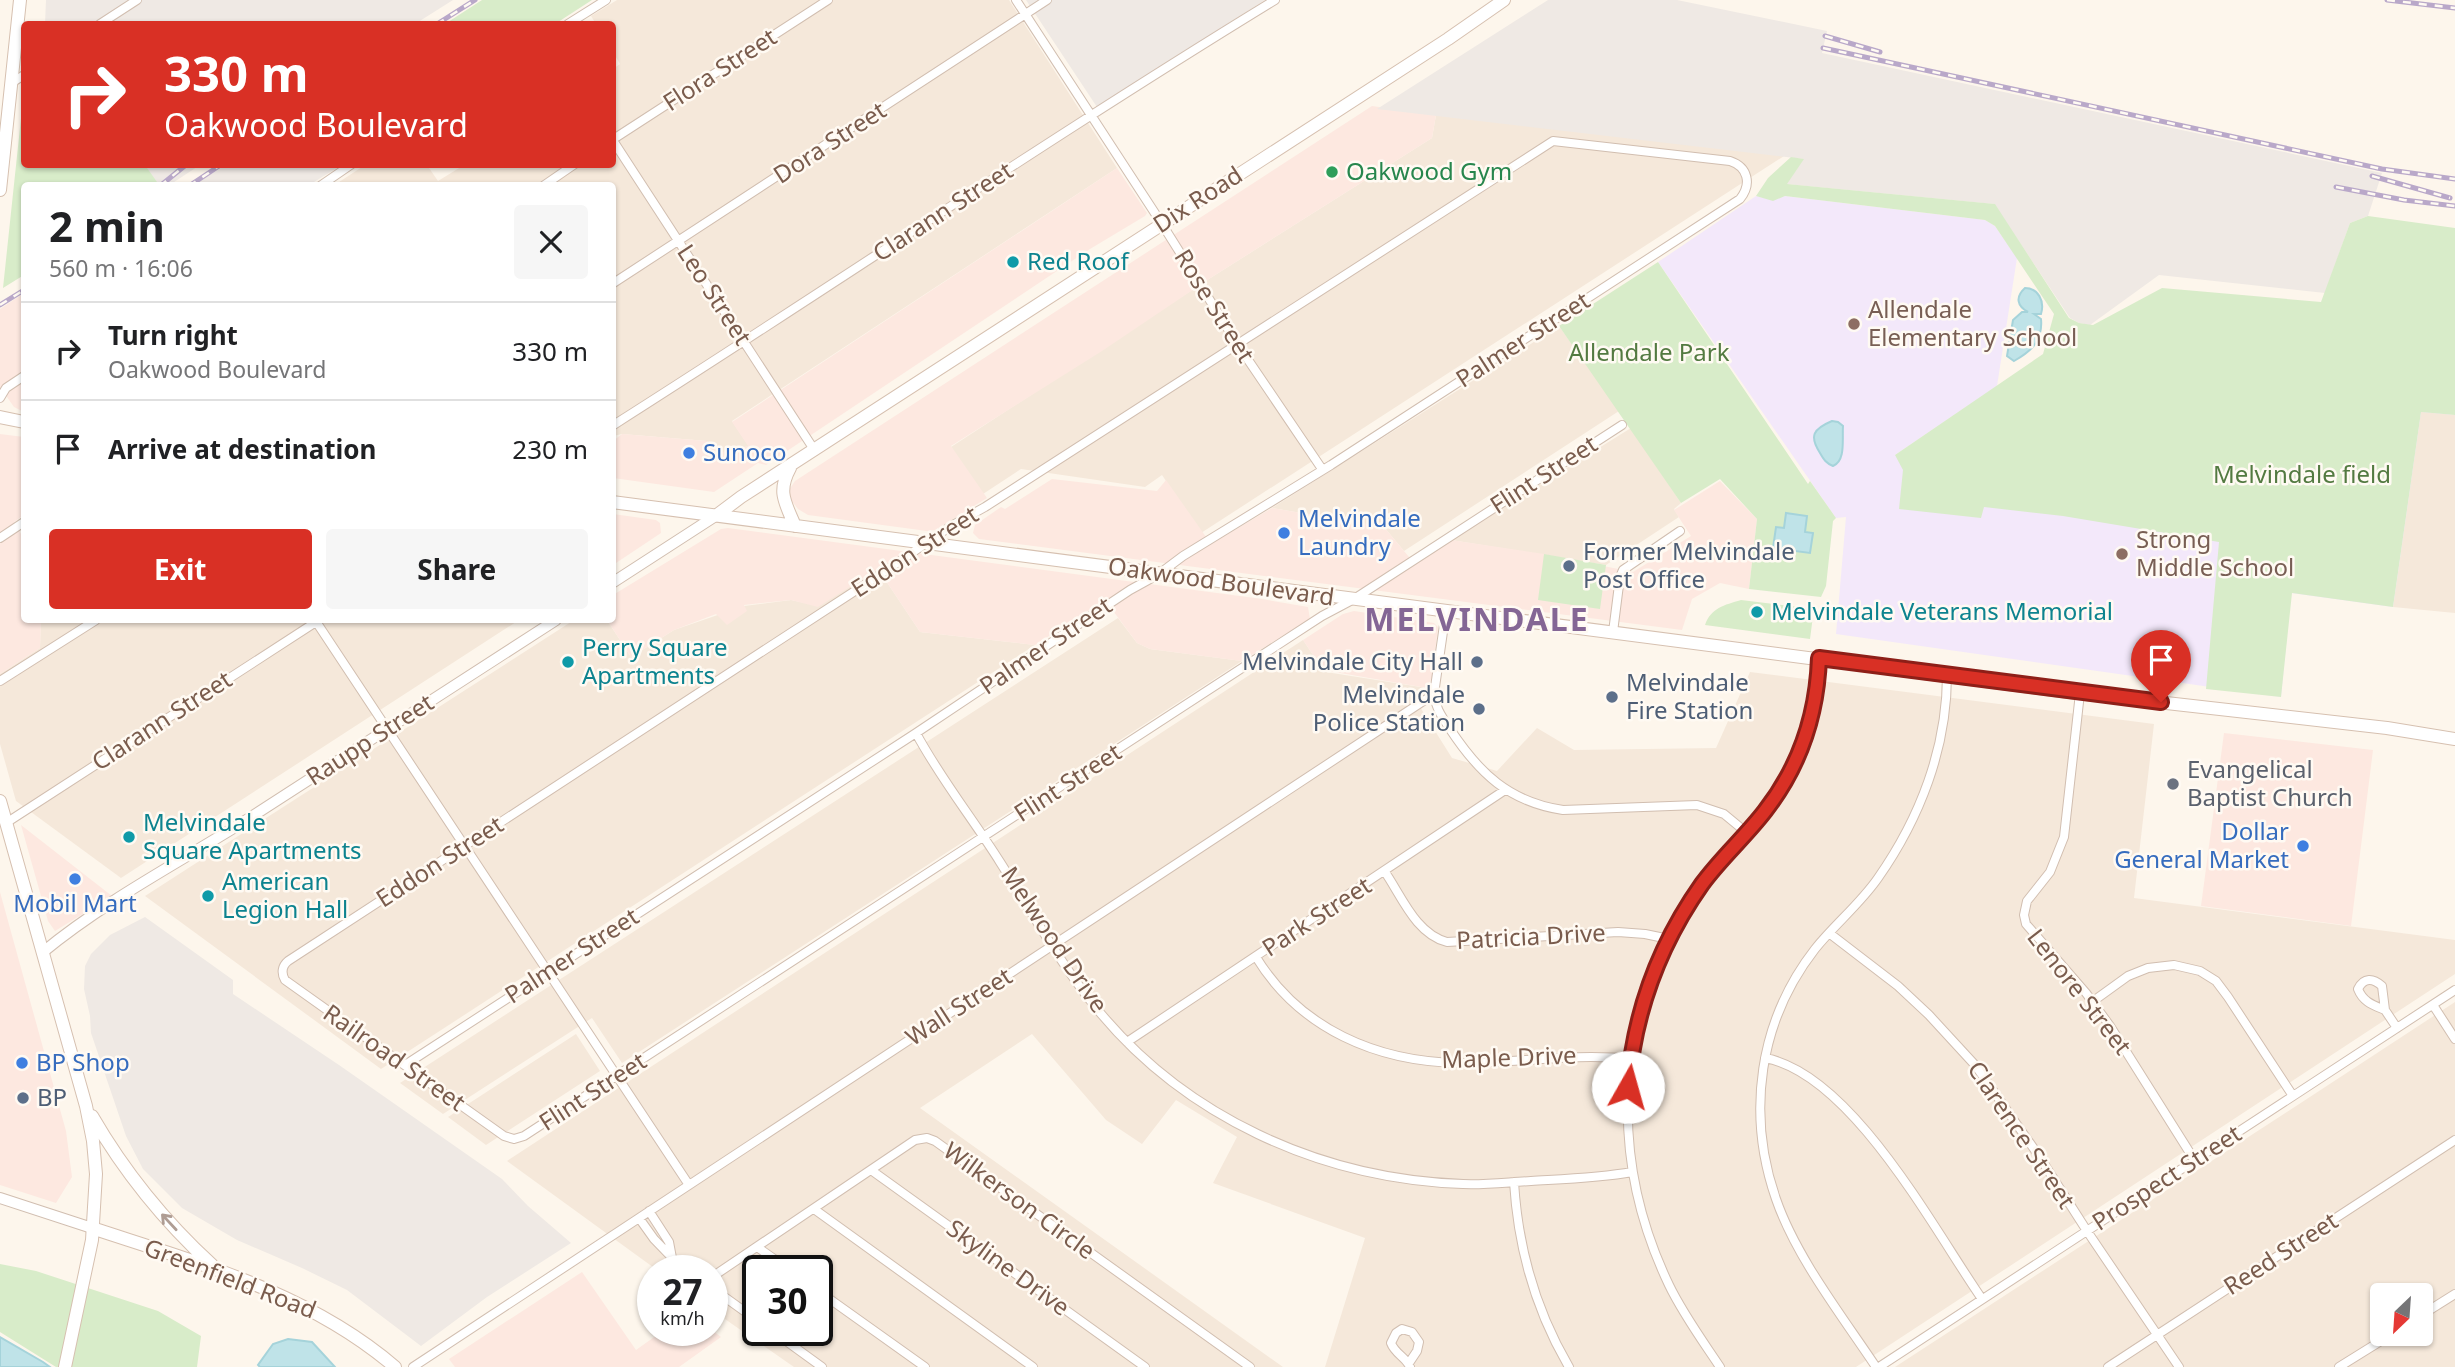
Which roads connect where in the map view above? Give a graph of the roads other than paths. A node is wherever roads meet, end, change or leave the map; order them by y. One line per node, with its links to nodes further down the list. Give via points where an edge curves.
1 (20, 0): 13 (main road)
2 (137, 0): 10 (street)
3 (606, 0): 11 (street)
4 (828, 0): 16 (street, Flora Street)
5 (1016, 0): 9 (street, Rose Street)
6 (1047, 0): 9 (street, Dora Street)
7 (1275, 0): 15 (street, Clarann Street)
8 (1504, 0): 24 (main road, Dix Road)
9 (1026, 15): 15 (street, Rose Street); 25 (street, Dora Street)
10 (105, 21)
11 (573, 21)
12 (21, 77): 13 (street)
13 (13, 82): 14 (street); 23 (main road)
14 (0, 90)
15 (1090, 115): 24 (street, Rose Street); 27 (street, Clarann Street)
16 (616, 138)
17 (616, 145): 25 (street, Leo Street)
18 (346, 168): 21 (street)
19 (569, 168): 22 (street)
20 (1747, 177): 28 (street, Eddon Street, via 1730,160 1553,141); 37 (street, Palmer Street, via 1740,199)
21 (326, 182)
22 (549, 182)
23 (0, 190)
24 (1162, 224): 28 (street, Rose Street); 35 (main road, Dix Road)
25 (679, 241): 26 (street, Dora Street); 27 (street, Leo Street)
26 (616, 281)
27 (745, 342): 33 (street, Clarann Street); 35 (street, Leo Street)
28 (1238, 345): 37 (street, Rose Street); 44 (street, Eddon Street)
29 (21, 378): 30 (street)
30 (0, 398)
31 (0, 417): 32 (main road)
32 (21, 421)
33 (616, 423)
34 (1622, 425): 47 (street, Flint Street)
35 (815, 451): 36 (main road, Dix Road)
36 (792, 464): 39 (main road, Dix Road); 41 (main road, via 782,481 782,496)
37 (1322, 469): 45 (street, Palmer Street)
38 (616, 502): 39 (main road, Oakwood Boulevard)
39 (717, 515): 41 (main road, Oakwood Boulevard); 46 (street)
40 (21, 524): 43 (street)
41 (795, 526): 44 (main road, Oakwood Boulevard)
42 (1680, 531): 53 (street, via 1623,570)
43 (0, 538)
44 (929, 542): 45 (main road, Oakwood Boulevard); 67 (street, Eddon Street)
45 (1159, 574): 47 (main road, Oakwood Boulevard); 60 (street, Palmer Street)
46 (616, 580)
47 (1354, 600): 48 (main road, Oakwood Boulevard); 66 (street, Flint Street)
48 (1446, 611): 53 (main road, Oakwood Boulevard); 58 (street)
49 (91, 623): 56 (street)
50 (312, 623): 64 (street, Clarann Street)
51 (319, 623): 59 (street)
52 (551, 623): 59 (street, Raupp Street)
53 (1613, 632): 54 (main road, Oakwood Boulevard)
54 (1819, 658): 55 (main road, Oakwood Boulevard); 65 (street, via 1815,705 1800,752 1778,793)
55 (1947, 675): 57 (main road, Oakwood Boulevard); 69 (street, via 1939,746 1913,817 1878,878)
56 (0, 681)
57 (2080, 693): 61 (main road, Oakwood Boulevard); 77 (street, Lenore Street, via 2064,837 2050,872 2027,901 2024,915 2031,932)
58 (1434, 694): 62 (street, via 1437,708 1466,754); 71 (street, Wall Street)
59 (386, 729): 67 (street); 72 (street, Raupp Street, via 124,895)
60 (916, 733): 66 (street, Melwood Drive); 75 (street, Palmer Street)
61 (2455, 739)
62 (1505, 790): 65 (street, via 1533,804 1563,810 1698,805 1724,814); 68 (street, Park Street)
63 (0, 801): 64 (main road)
64 (6, 823): 72 (main road)
65 (1746, 833): 70 (street, via 1703,884)
66 (985, 838): 71 (street, Melwood Drive); 86 (street, Flint Street)
67 (465, 846): 74 (street, Eddon Street, via 288,961); 75 (street)
68 (1385, 872): 70 (street, Patricia Drive, via 1422,928 1447,942 1618,932); 73 (street, Park Street)
69 (1829, 933): 83 (street, via 1787,994); 101 (street, Clarence Street, via 1898,986 1959,1046 1993,1088)
70 (1669, 939): 84 (street, via 1646,991)
71 (1052, 945): 82 (street, Melwood Drive); 95 (street, Wall Street)
72 (43, 952): 88 (main road)
73 (1256, 957): 82 (street, Park Street); 84 (street, Maple Drive, via 1277,988 1307,1016 1342,1036 1387,1052 1458,1063 1579,1056)
74 (283, 969): 85 (street, Railroad Street, via 285,980)
75 (549, 971): 85 (street, Palmer Street); 86 (street)
76 (2455, 990): 78 (street, Prospect Street)
77 (2092, 1002): 87 (street, via 2148,968 2174,965 2200,971 2216,981); 91 (street, Lenore Street)
78 (2433, 1004): 80 (street, Prospect Street); 81 (street)
79 (2385, 1010): 80 (street)
80 (2397, 1028): 87 (street, Prospect Street)
81 (2455, 1039)
82 (1127, 1042): 94 (street, Melwood Drive, via 1205,1106 1300,1153 1408,1179)
83 (1765, 1058): 109 (street, via 1805,1075 1868,1133); 125 (street, via 1759,1127 1776,1201 1800,1252)
84 (1631, 1059): 93 (street, via 1627,1113)
85 (405, 1065): 89 (street, Railroad Street)
86 (618, 1075): 89 (street, Flint Street); 95 (street)
87 (2293, 1096): 91 (street, Prospect Street)
88 (86, 1106): 100 (main road, via 95,1165); 107 (main road, one-way to 88, via 137,1186)
89 (514, 1139)
90 (2455, 1140): 112 (street, Reed Street)
91 (2195, 1161): 101 (street, Prospect Street)
92 (871, 1170): 97 (street, Wilkerson Circle); 121 (street, Skyline Drive); 122 (street, Wilkerson Circle, via 915,1140 935,1141)
93 (1632, 1172): 94 (street, Melwood Drive); 124 (street, via 1647,1230 1670,1287)
94 (1514, 1182): 123 (street, via 1530,1280)
95 (689, 1185): 98 (street, Wall Street)
96 (0, 1198): 100 (street)
97 (814, 1209): 102 (street, Wilkerson Circle); 120 (street)
98 (649, 1212): 99 (street, Wall Street); 104 (street, via 669,1242)
99 (639, 1218): 103 (street); 117 (street, Wall Street)
100 (92, 1228): 107 (main road, Greenfield Road); 115 (main road)
101 (2087, 1231): 109 (street, Prospect Street); 112 (street, Clarence Street)
102 (757, 1247): 105 (street); 106 (street, Wilkerson Circle)
103 (669, 1255)
104 (671, 1255)
105 (768, 1255)
106 (728, 1266)
107 (218, 1270): 116 (main road, Greenfield Road, via 318,1313)
108 (2455, 1294): 111 (street)
109 (1982, 1299): 125 (street, Prospect Street)
110 (833, 1301): 119 (street)
111 (2433, 1308)
112 (2157, 1334): 126 (street, Reed Street); 127 (street, Clarence Street)
113 (793, 1346): 118 (street)
114 (2373, 1346): 128 (street)
115 (65, 1367)
116 (395, 1367)
117 (413, 1367)
118 (822, 1367)
119 (925, 1367)
120 (1033, 1367)
121 (1146, 1367)
122 (1250, 1367)
123 (1569, 1367)
124 (1720, 1367)
125 (1877, 1367)
126 (2108, 1367)
127 (2179, 1367)
128 (2339, 1367)

